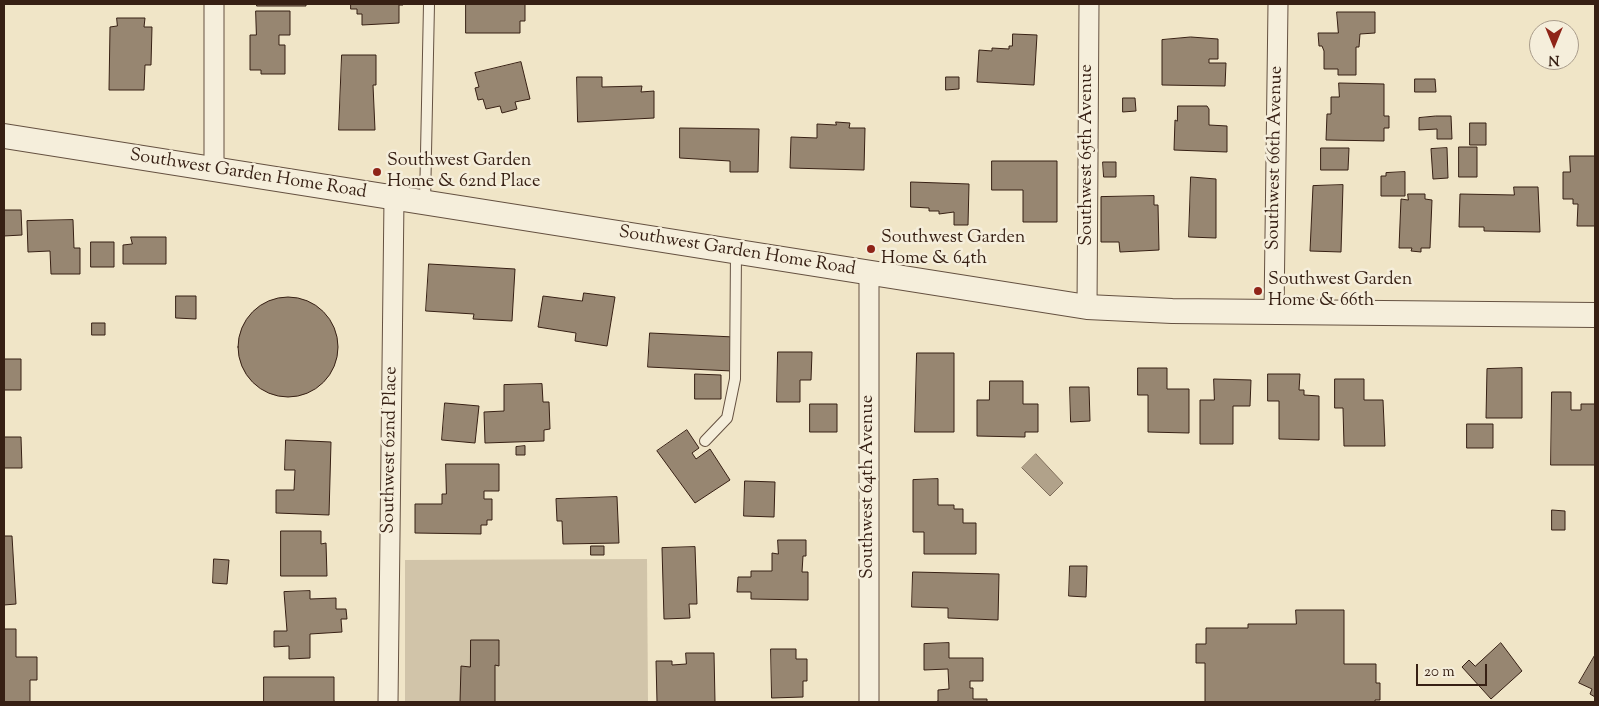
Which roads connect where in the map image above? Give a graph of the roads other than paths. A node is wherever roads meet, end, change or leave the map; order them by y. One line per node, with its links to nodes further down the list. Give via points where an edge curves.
1 (214, 4): 6 (street)
2 (429, 4): 8 (lane)
3 (1089, 4): 11 (street, Southwest 65th Avenue)
4 (1278, 4): 12 (street, Southwest 66th Avenue)
5 (4, 136): 6 (street, Southwest Garden Home Road)
6 (214, 170): 7 (street, Southwest Garden Home Road)
7 (394, 199): 8 (street, Southwest Garden Home Road); 15 (street, Southwest 62nd Place)
8 (425, 204): 9 (street, Southwest Garden Home Road)
9 (736, 252): 10 (street, Southwest Garden Home Road); 14 (lane, via 735,378 727,418)
10 (869, 272): 11 (street, Southwest Garden Home Road); 16 (street, Southwest 64th Avenue)
11 (1087, 307): 12 (street, Southwest Garden Home Road)
12 (1274, 312): 13 (street, Southwest Garden Home Road)
13 (1595, 315)
14 (705, 441)
15 (388, 702)
16 (869, 702)

